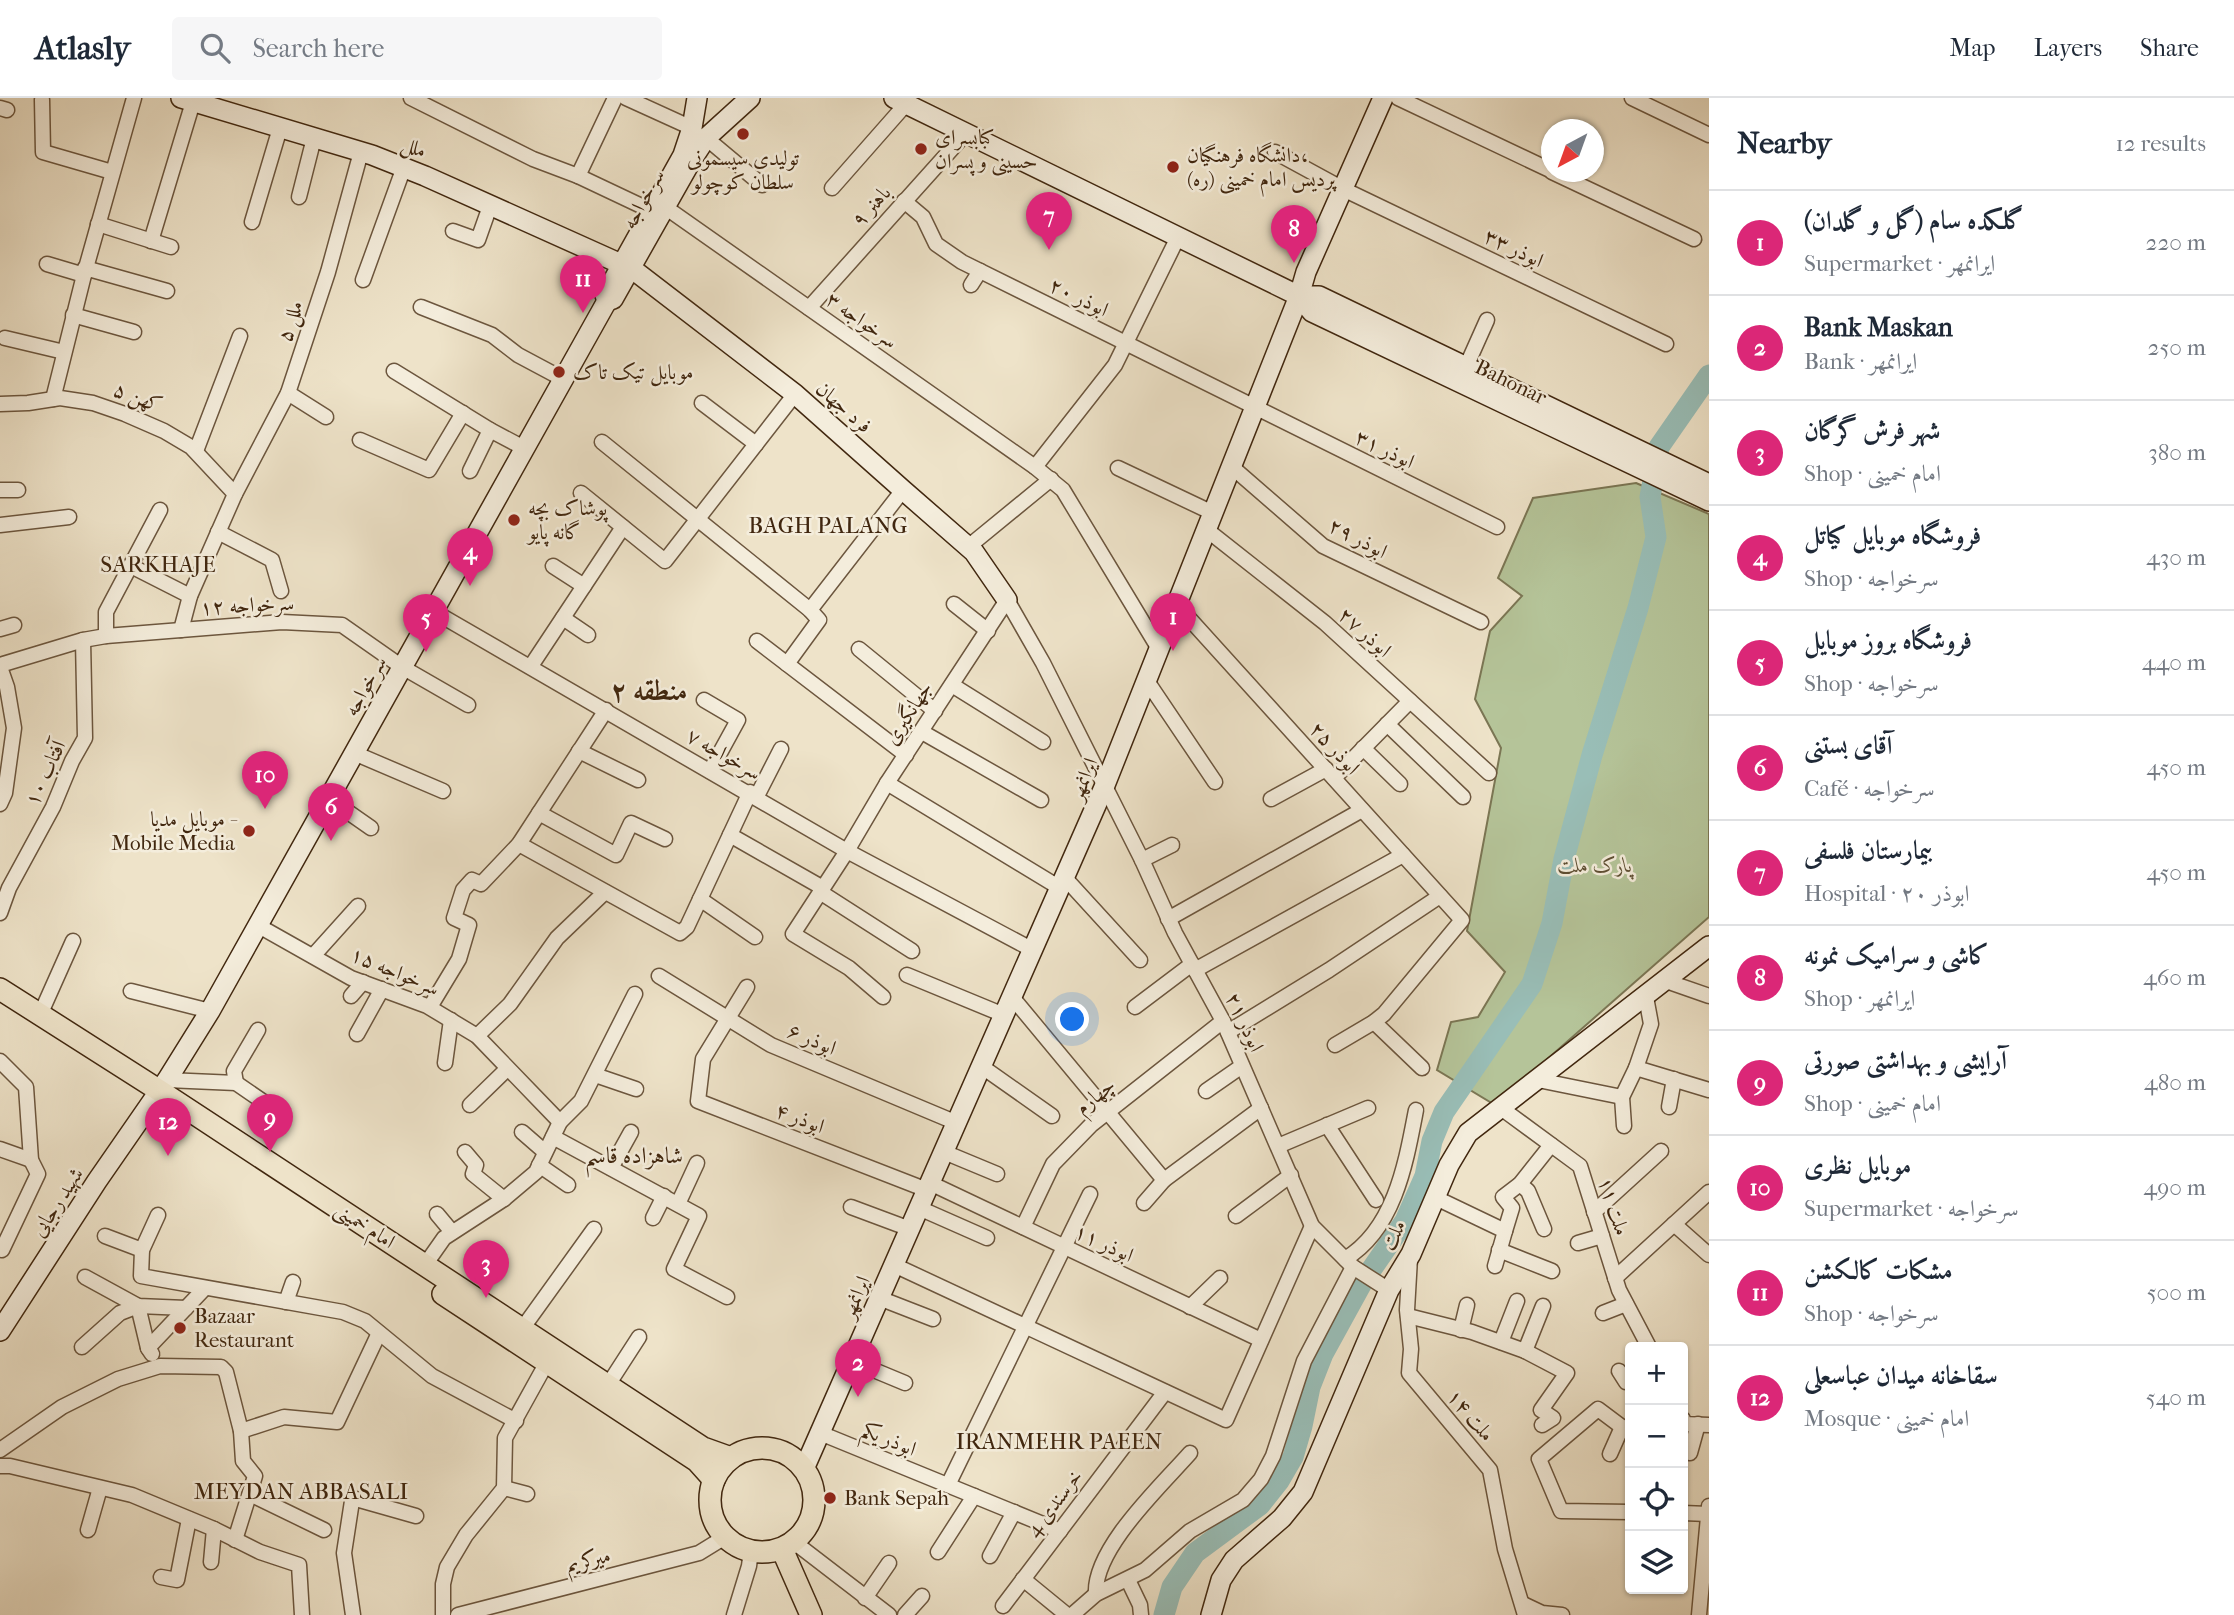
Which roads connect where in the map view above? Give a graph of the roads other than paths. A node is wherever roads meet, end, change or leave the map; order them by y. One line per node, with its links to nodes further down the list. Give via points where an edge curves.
1 (134, 98): 22 (street)
2 (411, 98): 23 (street, سرخواجه ۳, via 533,159)
3 (615, 98): 23 (street)
4 (626, 98): 14 (street)
5 (697, 98): 14 (main road, سرخواجه)
6 (751, 98): 14 (main road, سرخواجه)
7 (1383, 98): 27 (main road, ایرانمهر)
8 (1398, 98): 20 (street)
9 (1632, 98): 16 (street)
10 (43, 100): 22 (street, via 43,152)
11 (187, 100): 13 (main road, ملل); 37 (street)
12 (900, 101): 15 (main road, Bahonar); 26 (street)
13 (280, 128): 17 (main road, ملل); 32 (street)
14 (699, 133): 25 (street); 31 (main road, سرخواجه, via 683,155)
15 (966, 133): 29 (street, ۹ باهنر); 35 (main road, Bahonar)
16 (1709, 135)
17 (314, 138): 18 (main road, ملل); 28 (street)
18 (360, 152): 21 (main road, ملل); 60 (street, ملل ۵, via 328,272)
19 (1275, 152): 27 (street, ابوذر ۳۳)
20 (1541, 166)
21 (404, 167): 30 (main road, ملل); 43 (street)
22 (113, 172): 33 (street)
23 (578, 176): 31 (street, سرخواجه ۳)
24 (1575, 182): 36 (street)
25 (762, 185)
26 (832, 188)
27 (1343, 189): 46 (main road, ایرانمهر); 55 (street, ابوذر ۳۳)
28 (299, 197)
29 (904, 201): 42 (street, ابوذر ۲۰, via 923,217 936,244); 48 (street, ۹ باهنر)
30 (490, 206): 34 (street, via 478,240); 40 (main road, ملل)
31 (658, 209): 40 (main road, سرخواجه); 48 (street, سرخواجه ۳)
32 (252, 222)
33 (98, 224): 37 (street); 41 (street)
34 (453, 231)
35 (1178, 237): 46 (main road, Bahonar); 54 (street)
36 (1694, 239)
37 (151, 241): 38 (street)
38 (171, 247)
39 (47, 264): 41 (street)
40 (626, 266): 59 (main road, سرخواجه); 61 (main road, فرد جهان)
41 (84, 271): 45 (street); 49 (street)
42 (980, 271): 44 (street); 54 (street, ابوذر ۲۰)
43 (363, 280)
44 (971, 285)
45 (167, 291)
46 (1300, 296): 57 (main road, Bahonar, via 1319,296); 65 (main road, ایرانمهر); 85 (main road, Bahonar, via 1312,312)
47 (421, 307): 59 (street, via 492,335)
48 (809, 308): 74 (street, سرخواجه ۳)
49 (73, 315): 51 (street); 56 (street)
50 (1487, 320): 57 (street)
51 (134, 332)
52 (240, 336): 73 (street)
53 (5, 338): 56 (street)
54 (1126, 344): 65 (street, ابوذر ۲۰); 74 (street, via 1115,365)
55 (1666, 344)
56 (64, 352): 62 (street)
57 (1465, 368): 79 (main road, Bahonar)
58 (394, 371): 66 (street)
59 (563, 379): 72 (main road, سرخواجه)
60 (288, 393): 67 (street); 84 (street, ملل ۵)
61 (794, 394): 71 (street); 82 (main road, فرد جهان)
62 (53, 399): 64 (street, ۵ کهن); 73 (street, ۵ کهن, via 104,407 164,430)
63 (702, 403): 71 (street)
64 (0, 404)
65 (1255, 408): 75 (main road, ایرانمهر); 92 (street, ابوذر ۳۱)
66 (463, 413): 68 (street); 69 (street, via 429,470)
67 (326, 417)
68 (490, 430): 72 (street); 77 (street)
69 (360, 440)
70 (602, 442): 88 (street)
71 (756, 444): 88 (street)
72 (524, 448): 104 (main road, سرخواجه)
73 (196, 452): 84 (street, ۵ کهن)
74 (1035, 467): 78 (street, سرخواجه ۳)
75 (1232, 467): 89 (main road, ایرانمهر); 106 (street, ابوذر ۲۹, via 1323,546)
76 (1118, 468): 89 (street, ابوذر ۲۷)
77 (470, 471)
78 (1051, 479): 94 (street); 114 (street, سرخواجه ۳, via 1063,490)
79 (1709, 484)
80 (0, 490): 81 (street)
81 (18, 490)
82 (903, 490): 94 (main road, فرد جهان); 103 (street)
83 (581, 493): 91 (street)
84 (235, 495): 93 (street, ملل ۵)
85 (1709, 501)
86 (160, 510): 95 (street)
87 (69, 517): 90 (street)
88 (699, 520): 91 (street, via 666,561); 103 (street)
89 (1210, 522): 102 (main road, ایرانمهر); 122 (street, ابوذر ۲۷)
90 (0, 524)
91 (624, 527): 97 (street)
92 (1497, 527)
93 (218, 532): 98 (street, via 272,560); 99 (street, ملل ۵)
94 (968, 547): 100 (main road, فرد جهان)
95 (131, 566): 99 (street); 110 (street, via 106,612)
96 (553, 566): 97 (street)
97 (584, 586): 105 (street)
98 (281, 591)
99 (190, 596): 107 (street, ملل ۵)
100 (1007, 600): 108 (street, جهانگیری); 142 (street, ۲۱ ابوذر)
101 (954, 604): 108 (street)
102 (1177, 605): 114 (main road, ایرانمهر); 137 (street, ابوذر ۲۵)
103 (810, 610): 115 (street, via 818,620)
104 (433, 611): 117 (street, سرخواجه ۷); 118 (main road, سرخواجه)
105 (563, 618): 109 (street); 117 (street)
106 (1481, 621)
107 (181, 630): 110 (street, ۱۲ سرخواجه); 118 (street, ۱۲ سرخواجه, via 282,622 342,625)
108 (988, 631): 120 (street, جهانگیری)
109 (588, 635)
110 (106, 636): 111 (street, ۱۲ سرخواجه)
111 (83, 640): 116 (street, ۱۲ سرخواجه); 166 (street, ۱۰ آفتاب, via 85,738)
112 (757, 641): 115 (street)
113 (859, 649): 125 (street)
114 (1159, 649): 119 (main road, ایرانمهر)
115 (787, 664): 134 (street)
116 (0, 666): 133 (street, via 13,728)
117 (531, 666): 124 (street, سرخواجه ۷)
118 (402, 667): 123 (street, ۱۲ سرخواجه); 132 (main road, سرخواجه)
119 (1147, 681): 139 (street); 142 (main road, ایرانمهر)
120 (952, 685): 125 (street, جهانگیری); 128 (street)
121 (704, 700): 135 (street, via 738,720)
122 (1410, 701): 126 (street); 136 (street, ابوذر ۲۷)
123 (468, 705)
124 (606, 710): 131 (street); 135 (street, سرخواجه ۷)
125 (935, 711): 127 (street, جهانگیری)
126 (1387, 724): 129 (street); 145 (street)
127 (922, 732): 134 (street, جهانگیری); 148 (street)
128 (1043, 742)
129 (1363, 748): 137 (street); 141 (street)
130 (780, 749): 144 (street)
131 (579, 751): 138 (street); 151 (street)
132 (354, 753): 143 (street); 146 (main road, سرخواجه)
133 (5, 754): 149 (street, via 5,793)
134 (906, 755): 140 (street, جهانگیری)
135 (710, 771): 144 (street, سرخواجه ۷)
136 (1489, 773)
137 (1330, 774): 147 (street); 150 (street, ابوذر ۲۵)
138 (638, 780)
139 (1215, 782)
140 (887, 783): 157 (street, جهانگیری); 160 (street)
141 (1400, 784)
142 (1105, 785): 159 (street, ۲۱ ابوذر); 160 (main road, ایرانمهر)
143 (443, 791)
144 (753, 794): 153 (street); 157 (street, سرخواجه ۷)
145 (1463, 797)
146 (328, 798): 152 (street); 168 (main road, سرخواجه)
147 (1271, 799)
148 (1041, 800)
149 (0, 804)
150 (1362, 810): 158 (street, ابوذر ۲۵); 167 (street)
151 (539, 813): 154 (street, via 616,855 631,823); 155 (street)
152 (371, 828)
153 (730, 835): 161 (street); 164 (street)
154 (665, 839)
155 (519, 844): 162 (street); 192 (street, via 481,884 472,880 463,890 454,918 469,925 459,959)
156 (1172, 845): 159 (street)
157 (847, 850): 161 (street, جهانگیری); 172 (street, سرخواجه ۷)
158 (1403, 855): 163 (street, ابوذر ۲۵); 176 (street)
159 (1142, 860): 167 (street, ۲۱ ابوذر)
160 (1062, 883): 172 (main road, ایرانمهر); 175 (street)
161 (822, 890): 173 (street); 188 (street, جهانگیری, via 793,934 849,968)
162 (605, 892): 164 (street, via 680,933); 203 (street, via 556,938 510,1004)
163 (1440, 896): 199 (street, ابوذر ۲۵, via 1462,920); 200 (street, چهارم, via 1329,970)
164 (700, 899): 169 (street)
165 (358, 906): 174 (street)
166 (1, 907)
167 (1168, 919): 176 (street, ۲۱ ابوذر)
168 (257, 925): 174 (street, سرخواجه ۱۵); 194 (main road, سرخواجه)
169 (755, 937)
170 (73, 941): 195 (street)
171 (1709, 946): 179 (main road, ملت)
172 (1033, 950): 189 (main road, ایرانمهر)
173 (912, 951)
174 (313, 956): 180 (street, سرخواجه ۱۵)
175 (1140, 960)
176 (1194, 967): 193 (street); 200 (street, ۲۱ ابوذر)
177 (907, 975): 196 (street)
178 (659, 976): 197 (street, ابوذر ۶)
179 (1666, 981): 187 (street); 190 (main road, ملت)
180 (363, 982): 183 (street, سرخواجه ۱۵); 186 (street)
181 (747, 987): 197 (street)
182 (0, 989): 195 (main road, امام خمینی)
183 (382, 989): 192 (street, سرخواجه ۱۵); 202 (street)
184 (131, 991): 194 (street)
185 (635, 994): 212 (street)
186 (351, 996)
187 (1709, 996)
188 (883, 997)
189 (1012, 997): 196 (main road, ایرانمهر); 228 (street)
190 (1646, 997): 210 (street, via 1651,1024); 214 (main road, ملت)
191 (0, 1002): 217 (main road, امام خمینی)
192 (430, 1007): 198 (street, سرخواجه ۱۵)
193 (1135, 1007)
194 (210, 1011): 217 (main road, سرخواجه)
195 (40, 1015): 217 (main road, امام خمینی)
196 (1004, 1015): 207 (main road, ایرانمهر)
197 (729, 1019): 231 (street, ابوذر ۶, via 771,1045); 252 (street, ابوذر ۴, via 703,1059 698,1101)
198 (451, 1020): 203 (street, سرخواجه ۱۵); 206 (street)
199 (1374, 1022): 204 (street); 209 (street)
200 (1226, 1027): 208 (street, ۲۱ ابوذر); 228 (street, چهارم)
201 (258, 1030): 215 (street, via 234,1071)
202 (357, 1034)
203 (477, 1036): 211 (street, سرخواجه ۱۵)
204 (1335, 1045)
205 (0, 1060): 244 (street, via 26,1087)
206 (445, 1063)
207 (981, 1066): 229 (street); 231 (main road, ایرانمهر)
208 (1242, 1066): 219 (street); 224 (street, ۲۱ ابوذر)
209 (1422, 1068)
210 (1636, 1068): 213 (street); 220 (street)
211 (507, 1069): 222 (street); 230 (street, سرخواجه ۱۵)
212 (595, 1075): 216 (street); 230 (street, via 582,1101)
213 (1674, 1079): 218 (street); 223 (street)
214 (1538, 1080): 220 (street); 226 (main road, ملت)
215 (236, 1083): 217 (street); 221 (street)
216 (636, 1089)
217 (160, 1090): 286 (main road, امام خمینی); 313 (main road, شهید رجایی); 323 (main road, امام خمینی)
218 (1709, 1090)
219 (1206, 1091)
220 (1622, 1097): 233 (street)
221 (268, 1105)
222 (470, 1105)
223 (1669, 1107)
224 (1261, 1108): 238 (street, ۲۱ ابوذر); 249 (street)
225 (1368, 1108): 232 (street)
226 (1501, 1108): 237 (street, ۱۱ ملت); 256 (main road, ملت, via 1468,1133)
227 (1416, 1110): 288 (street, via 1404,1167 1387,1211)
228 (1108, 1112): 249 (street); 270 (street, چهارم, via 1053,1164)
229 (1052, 1116)
230 (560, 1122): 236 (street)
231 (957, 1123): 242 (main road, ایرانمهر)
232 (1327, 1125): 238 (street); 258 (street)
233 (1624, 1126)
234 (522, 1132): 243 (street)
235 (631, 1132): 246 (street)
236 (553, 1137): 243 (street); 246 (street)
237 (1551, 1145): 250 (street); 263 (street, ۱۱ ملت, via 1580,1167)
238 (1278, 1146): 248 (street, ۲۱ ابوذر)
239 (0, 1149): 244 (street)
240 (1661, 1151): 263 (street)
241 (465, 1152): 257 (street, via 476,1166 473,1174)
242 (944, 1152): 247 (street); 252 (main road, ایرانمهر)
243 (542, 1159): 251 (street); 257 (street, via 536,1172)
244 (31, 1160): 281 (street, via 38,1174)
245 (697, 1163): 260 (street)
246 (611, 1168): 255 (street)
247 (997, 1174)
248 (1291, 1175): 266 (street); 269 (street, ۲۱ ابوذر)
249 (1164, 1180): 259 (street)
250 (1520, 1184): 273 (street, via 1528,1191); 274 (street, via 1503,1197 1512,1208)
251 (568, 1185)
252 (929, 1186): 262 (main road, ایرانمهر); 270 (street, ابوذر ۱۱)
253 (1709, 1192): 268 (street)
254 (1090, 1194): 280 (street)
255 (664, 1196): 260 (street); 267 (street)
256 (1434, 1198): 274 (street); 284 (main road, ملت)
257 (504, 1199): 275 (street)
258 (1376, 1200)
259 (1144, 1202)
260 (678, 1204): 297 (street, via 699,1216 674,1269)
261 (851, 1207): 272 (street)
262 (919, 1208): 272 (main road, ایرانمهر); 278 (street)
263 (1594, 1212): 277 (street, ۱۱ ملت)
264 (437, 1214): 275 (street)
265 (158, 1215): 282 (street)
266 (1236, 1216)
267 (653, 1218)
268 (1674, 1224): 285 (street); 293 (street)
269 (1312, 1226): 288 (street, ۲۱ ابوذر); 316 (street)
270 (1023, 1227): 280 (street, ابوذر ۱۱)
271 (594, 1229): 311 (street)
272 (910, 1229): 287 (main road, ایرانمهر)
273 (1544, 1229)
274 (1505, 1231): 283 (street)
275 (453, 1232): 286 (street)
276 (105, 1236): 282 (street)
277 (1602, 1236): 279 (street); 293 (street, ۱۱ ملت)
278 (987, 1238)
279 (1578, 1243)
280 (1064, 1247): 305 (street, ابوذر ۱۱); 310 (street)
281 (2, 1250)
282 (142, 1250): 295 (street, via 141,1276)
283 (1499, 1250): 289 (street); 290 (street)
284 (1411, 1254): 296 (main road, ملت); 308 (street, ۱۴ ملت)
285 (1709, 1255)
286 (425, 1265): 311 (main road, امام خمینی)
287 (894, 1265): 298 (main road, ایرانمهر); 310 (street)
288 (1352, 1265): 296 (street, ۲۱ ابوذر); 369 (street, via 1304,1361 1261,1479 1243,1500 1190,1531)
289 (1495, 1266)
290 (1552, 1271)
291 (85, 1277): 303 (street)
292 (1220, 1278): 305 (street)
293 (1615, 1278): 301 (street, ۱۱ ملت)
294 (293, 1282): 300 (street)
295 (205, 1288): 300 (street); 306 (street)
296 (1389, 1290): 388 (main road, ملت, via 1303,1492 1282,1518 1234,1560 1221,1580)
297 (727, 1297)
298 (879, 1298): 309 (street); 322 (main road, ایرانمهر)
299 (1517, 1301): 317 (street)
300 (286, 1302): 314 (street, via 343,1312)
301 (1626, 1304): 307 (street); 318 (street, ۱۱ ملت)
302 (1467, 1305): 312 (street)
303 (138, 1306): 306 (street); 319 (street, via 120,1313); 320 (street)
304 (1543, 1306): 321 (street)
305 (1190, 1307): 316 (street, ابوذر ۱۱)
306 (186, 1308): 320 (street)
307 (1603, 1313)
308 (1408, 1316): 312 (street); 376 (street, ۱۴ ملت, via 1409,1373 1490,1470 1505,1549)
309 (933, 1319)
310 (1026, 1326): 327 (street); 343 (street)
311 (522, 1329): 326 (main road, امام خمینی)
312 (1461, 1329): 317 (street)
313 (0, 1330)
314 (379, 1332): 328 (street, via 432,1376); 332 (street, via 337,1422 284,1417)
315 (639, 1337): 326 (street)
316 (1261, 1340): 327 (street, via 1226,1420)
317 (1501, 1342): 321 (street)
318 (1646, 1342)
319 (82, 1347)
320 (148, 1348): 324 (street)
321 (1525, 1351): 330 (street, via 1567,1373 1541,1410 1553,1418)
322 (852, 1361): 325 (street); 334 (main road, ایرانمهر)
323 (546, 1364): 328 (street); 342 (main road, امام خمینی, via 697,1461)
324 (160, 1366): 332 (street, via 224,1369); 335 (street, via 118,1379 62,1407)
325 (905, 1383)
326 (608, 1385): 339 (main road, امام خمینی, via 703,1448)
327 (1165, 1392): 358 (street, خرسندی 4)
328 (516, 1421): 345 (street, via 505,1438)
329 (1693, 1423): 337 (street)
330 (1542, 1425)
331 (1625, 1429): 351 (street, via 1598,1409 1539,1459 1561,1511)
332 (241, 1431): 346 (street, via 243,1461 256,1476)
333 (1625, 1432): 338 (street)
334 (820, 1433): 341 (main road, ایرانمهر); 343 (street, ابوذر یکم)
335 (0, 1450)
336 (1190, 1453): 370 (street, via 1118,1536 1100,1564)
337 (1690, 1453)
338 (1610, 1454)
339 (731, 1458): 341 (main road, via 743,1451 769,1448 795,1459); 342 (main road)
340 (0, 1466): 344 (street)
341 (804, 1469): 361 (main road, via 814,1508 811,1521)
342 (714, 1480): 359 (main road, via 710,1507)
343 (948, 1485): 348 (street, ابوذر یکم)
344 (100, 1488): 354 (street, via 132,1495); 356 (street)
345 (504, 1489): 347 (street); 378 (street, via 466,1535 447,1567)
346 (250, 1494): 357 (street); 360 (street)
347 (527, 1494)
348 (974, 1496): 350 (street, ابوذر یکم); 363 (street)
349 (1708, 1510): 352 (street); 390 (street)
350 (1014, 1512): 358 (street, ابوذر یکم); 364 (street)
351 (1625, 1512)
352 (1688, 1512)
353 (416, 1516): 377 (street, via 352,1501 344,1553)
354 (189, 1519): 355 (street); 367 (street, via 177,1580)
355 (214, 1529): 360 (street); 365 (street)
356 (88, 1530)
357 (324, 1530)
358 (1060, 1531): 368 (street, خرسندی 4)
359 (725, 1537): 362 (main road); 373 (street, میرکریم, via 699,1553)
360 (235, 1540): 375 (street, via 299,1565)
361 (788, 1546): 362 (main road, via 769,1553); 372 (street); 382 (main road)
362 (751, 1551): 381 (street)
363 (938, 1552)
364 (990, 1556)
365 (211, 1562)
366 (889, 1563): 372 (street)
367 (161, 1577)
368 (1023, 1579): 374 (street, خرسندی 4); 385 (street)
369 (1128, 1580): 370 (street); 387 (street)
370 (1096, 1594): 386 (street)
371 (922, 1596): 384 (street)
372 (865, 1598): 383 (street)
373 (520, 1599): 379 (street, میرکریم); 380 (street)
374 (1003, 1606)
375 (302, 1609)
376 (1524, 1610): 389 (street)
377 (353, 1615)
378 (443, 1615)
379 (458, 1615)
380 (520, 1615)
381 (734, 1615)
382 (811, 1615)
383 (889, 1615)
384 (905, 1615)
385 (1067, 1615)
386 (1072, 1615)
387 (1141, 1615)
388 (1211, 1615)
389 (1562, 1615)
390 (1699, 1615)

